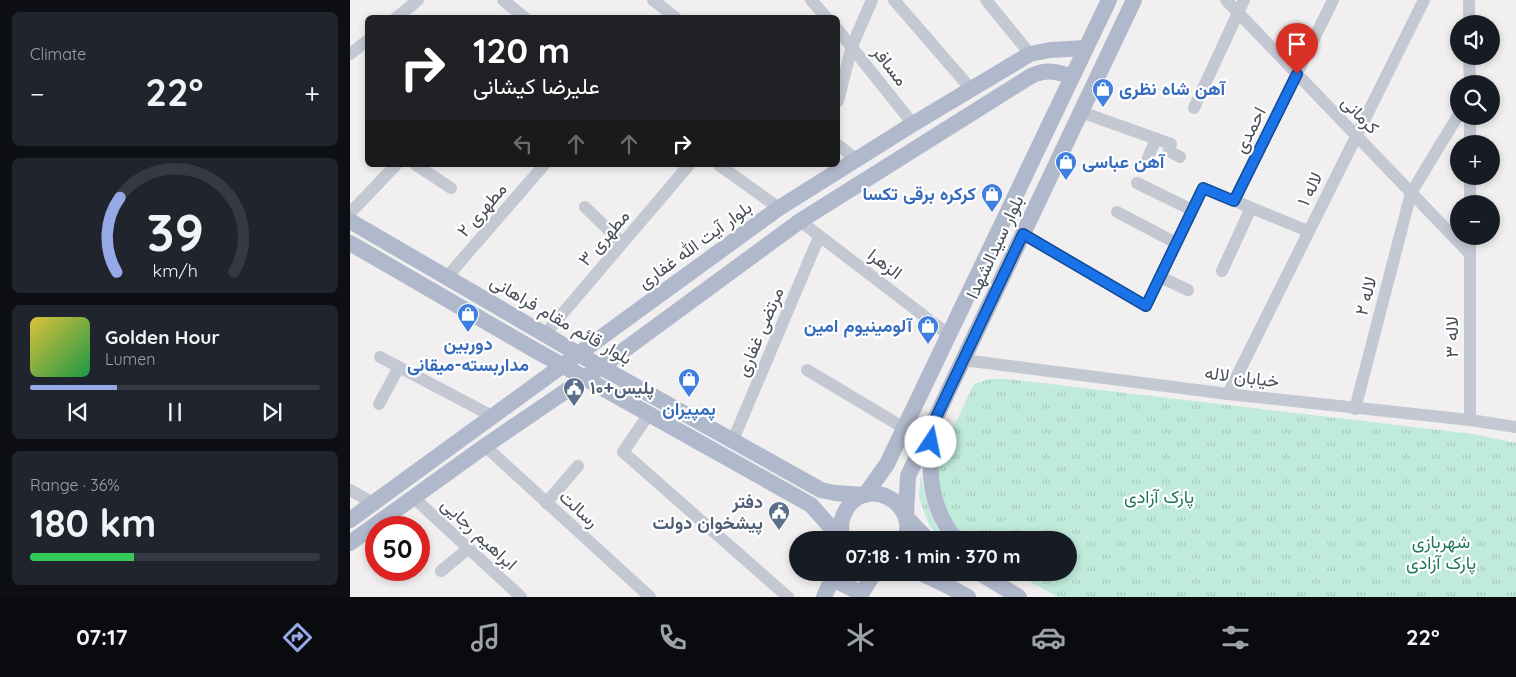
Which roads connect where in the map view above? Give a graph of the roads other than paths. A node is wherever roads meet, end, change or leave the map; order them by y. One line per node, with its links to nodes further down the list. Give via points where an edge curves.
1 (418, 0): 16 (street)
2 (503, 0): 17 (street)
3 (654, 0): 18 (street)
4 (811, 0): 19 (street)
5 (872, 0): 23 (street)
6 (894, 0): 29 (street)
7 (986, 0): 26 (street)
8 (1109, 0): 24 (main road, بلوار سیدالشهدا)
9 (1134, 0): 33 (main road, بلوار سیدالشهدا)
10 (1226, 0): 15 (street, کرمانی)
11 (1244, 0): 15 (street)
12 (1332, 0): 27 (street, احمدی)
13 (1424, 0): 36 (street, لاله ۱)
14 (1469, 0): 20 (street)
15 (1238, 13): 27 (street, کرمانی); 32 (street)
16 (400, 15)
17 (521, 15)
18 (672, 15)
19 (824, 15)
20 (1469, 15)
21 (840, 32): 23 (street, مسافر)
22 (365, 42): 25 (street)
23 (852, 46): 30 (street); 34 (street, مسافر)
24 (1086, 48): 26 (main road, بلوار آیت الله غفاری); 28 (main road, بلوار سیدالشهدا)
25 (350, 54)
26 (1030, 54): 29 (main road, بلوار آیت الله غفاری)
27 (1297, 74): 36 (street, کرمانی); 50 (street, احمدی)
28 (1072, 77): 31 (main road, via 1052,71 1041,72); 72 (main road, بلوار سیدالشهدا)
29 (970, 89): 31 (main road); 34 (main road, بلوار آیت الله غفاری)
30 (840, 93)
31 (982, 107): 58 (main road)
32 (1194, 108)
33 (1081, 112): 37 (street); 60 (main road, بلوار سیدالشهدا)
34 (913, 124): 40 (main road, بلوار آیت الله غفاری)
35 (1452, 125): 49 (street, لاله ۲)
36 (1356, 135): 49 (street, کرمانی); 59 (street, لاله ۱)
37 (1156, 139): 39 (street, via 1171,144 1169,151); 41 (street)
38 (840, 147): 40 (street)
39 (1180, 157)
40 (856, 159): 52 (main road, بلوار آیت الله غفاری)
41 (1147, 160)
42 (394, 167): 56 (street)
43 (419, 167): 48 (street)
44 (542, 167): 68 (street, مطهری ۲)
45 (688, 167): 63 (street, مطهری ۳)
46 (722, 167): 52 (street)
47 (1138, 183): 54 (street)
48 (451, 188)
49 (1411, 193): 66 (street, کرمانی); 83 (street, لاله ۲)
50 (1234, 201): 53 (street); 54 (street, via 1203,188)
51 (585, 207): 63 (street)
52 (779, 208): 73 (main road, بلوار آیت الله غفاری)
53 (1252, 208): 59 (street); 67 (street)
54 (1192, 210): 64 (street)
55 (1117, 212): 64 (street)
56 (350, 213)
57 (350, 221): 68 (main road, بلوار قائم مقام فراهانی)
58 (800, 221): 61 (street, الزهرا); 77 (main road)
59 (1308, 231): 81 (street, لاله ۱)
60 (1023, 234): 69 (street, via 1146,306); 75 (main road, بلوار سیدالشهدا)
61 (819, 237): 72 (street, الزهرا); 90 (street, مرتضی غفاری)
62 (350, 243): 76 (main road)
63 (622, 243): 71 (street, مطهری ۳)
64 (1176, 243): 69 (street)
65 (1470, 245): 66 (street, لاله ۳)
66 (1470, 254): 86 (street, لاله ۳)
67 (1222, 271)
68 (447, 277): 71 (main road, بلوار قائم مقام فراهانی)
69 (1160, 277): 70 (street)
70 (1188, 290)
71 (545, 334): 73 (main road, بلوار قائم مقام فراهانی)
72 (949, 335): 89 (main road, بلوار سیدالشهدا)
73 (580, 354): 76 (main road, بلوار آیت الله غفاری); 77 (main road, بلوار قائم مقام فراهانی)
74 (380, 357): 78 (street)
75 (963, 360): 81 (street, خیابان لاله); 87 (main road, بلوار سیدالشهدا)
76 (562, 366): 80 (main road); 85 (main road, بلوار آیت الله غفاری)
77 (601, 366): 80 (main road); 90 (main road, بلوار قائم مقام فراهانی)
78 (398, 367): 82 (street); 85 (street)
79 (807, 370): 89 (street)
80 (583, 378): 84 (main road); 91 (main road)
81 (1228, 394): 83 (street, خیابان لاله)
82 (379, 404)
83 (1355, 409): 86 (street, خیابان لاله)
84 (649, 414): 102 (main road, via 811,505); 118 (street, via 623,452)
85 (492, 416): 98 (main road, بلوار آیت الله غفاری)
86 (1470, 420): 88 (street, خیابان لاله)
87 (932, 426): 94 (main road, بلوار سیدالشهدا); 106 (main road, via 930,472 936,504)
88 (1516, 427)
89 (904, 428): 92 (main road, بلوار سیدالشهدا)
90 (733, 440): 96 (main road, بلوار قائم مقام فراهانی, via 821,490)
91 (484, 446): 97 (main road); 99 (street, رسالت)
92 (886, 464): 94 (main road); 96 (main road, بلوار سیدالشهدا)
93 (578, 466): 99 (street)
94 (908, 476): 100 (main road, بلوار سیدالشهدا)
95 (350, 490): 98 (street)
96 (864, 495): 100 (main road, بلوار قائم مقام فراهانی, via 885,495 901,506); 103 (main road, بلوار سیدالشهدا, via 848,506 843,515)
97 (414, 497): 107 (main road); 108 (street, ابراهیم رجایی)
98 (373, 503): 101 (main road, بلوار آیت الله غفاری)
99 (546, 503): 117 (street, رسالت)
100 (906, 517): 104 (main road, بلوار سیدالشهدا); 105 (main road)
101 (350, 520)
102 (835, 531)
103 (842, 531)
104 (907, 531)
105 (919, 531)
106 (948, 531)
107 (350, 543)
108 (468, 548): 109 (street); 116 (street, ابراهیم رجایی)
109 (441, 571)
110 (832, 581): 119 (main road)
111 (841, 581): 115 (main road)
112 (869, 581): 115 (main road)
113 (937, 581): 120 (main road)
114 (995, 581): 121 (main road)
115 (860, 595)
116 (521, 597)
117 (650, 597)
118 (788, 597)
119 (824, 597)
120 (968, 597)
121 (1019, 597)

